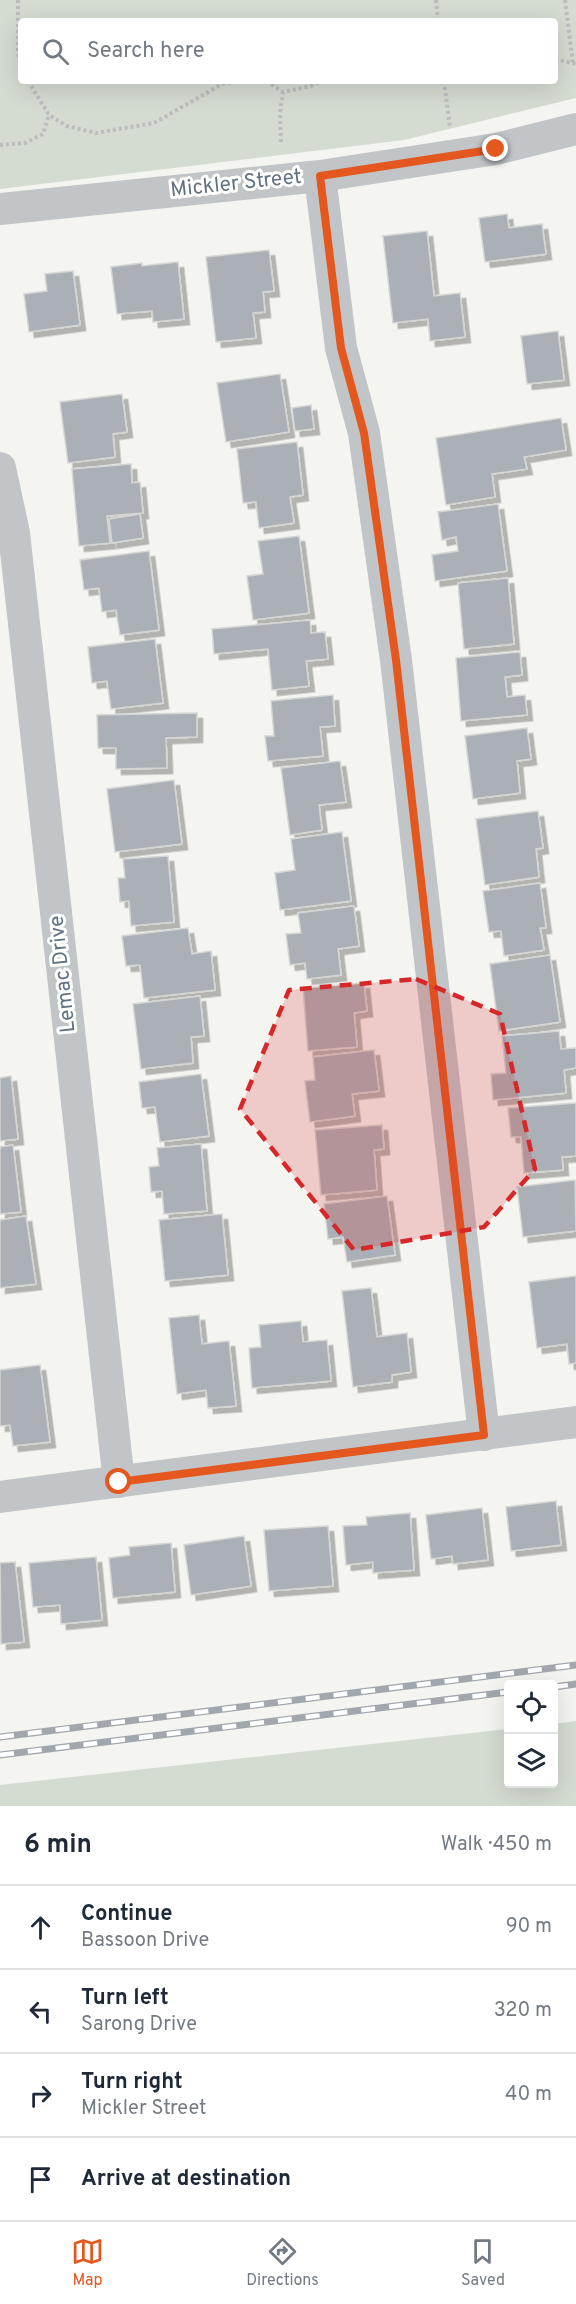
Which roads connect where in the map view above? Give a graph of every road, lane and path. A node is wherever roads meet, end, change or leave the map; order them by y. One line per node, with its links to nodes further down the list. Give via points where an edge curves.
1 (18, 0): 5 (path)
2 (436, 0): 6 (path)
3 (566, 0): 9 (path)
4 (18, 18): 7 (path)
5 (18, 18)
6 (438, 18)
7 (18, 54)
8 (558, 60): 9 (path)
9 (574, 64)
10 (30, 84): 16 (path)
11 (222, 84): 16 (path, via 154,123 96,133 66,126)
12 (271, 84): 15 (path)
13 (315, 84): 15 (path)
14 (444, 84): 20 (path)
15 (283, 92): 18 (path)
16 (49, 115): 19 (path, via 43,134 25,143)
17 (576, 129): 20 (street, Mickler Street, via 496,149)
18 (281, 142)
19 (0, 145)
20 (452, 155): 21 (street, Mickler Street)
21 (320, 176): 22 (street, Mickler Street); 25 (street, via 341,348 364,433 396,660)
22 (0, 209)
23 (0, 468): 26 (street, Lemac Drive, via 14,533)
24 (576, 1422): 25 (street)
25 (484, 1435): 26 (street)
26 (119, 1482): 27 (street)
27 (0, 1497)

